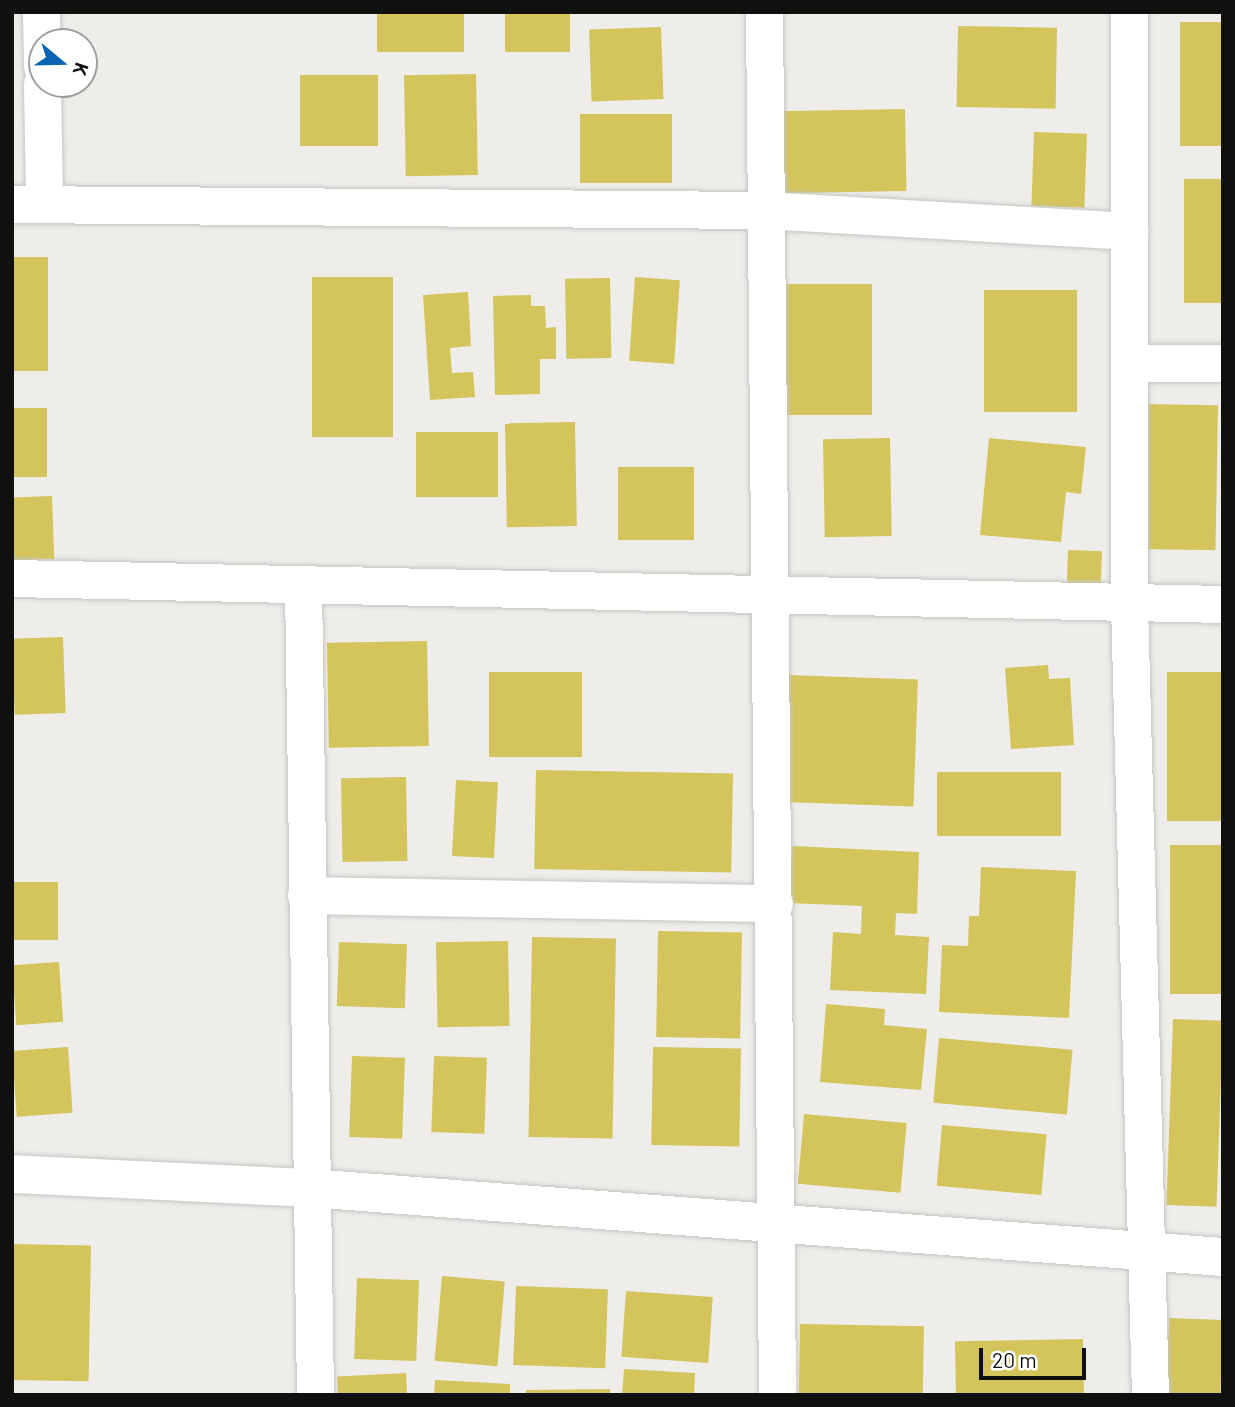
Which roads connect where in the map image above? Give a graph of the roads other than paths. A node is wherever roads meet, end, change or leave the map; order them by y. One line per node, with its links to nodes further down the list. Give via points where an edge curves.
1 (764, 12): 5 (street)
2 (1129, 12): 6 (street)
3 (40, 98): 4 (street)
4 (28, 204): 5 (street)
5 (766, 210): 6 (street); 11 (street)
6 (1129, 232): 7 (street)
7 (1129, 363): 8 (street); 12 (street)
8 (1223, 363)
9 (12, 578): 10 (street)
10 (303, 585): 11 (street); 14 (street)
11 (772, 595): 12 (street); 15 (street)
12 (1129, 604): 13 (street); 19 (street)
13 (1223, 604)
14 (306, 895): 15 (street); 17 (street)
15 (774, 904): 18 (street)
16 (12, 1174): 17 (street)
17 (309, 1188): 18 (street); 21 (street)
18 (775, 1222): 19 (street); 22 (street)
19 (1143, 1251): 20 (street); 23 (street)
20 (1223, 1257)
21 (315, 1395)
22 (777, 1395)
23 (1150, 1395)

